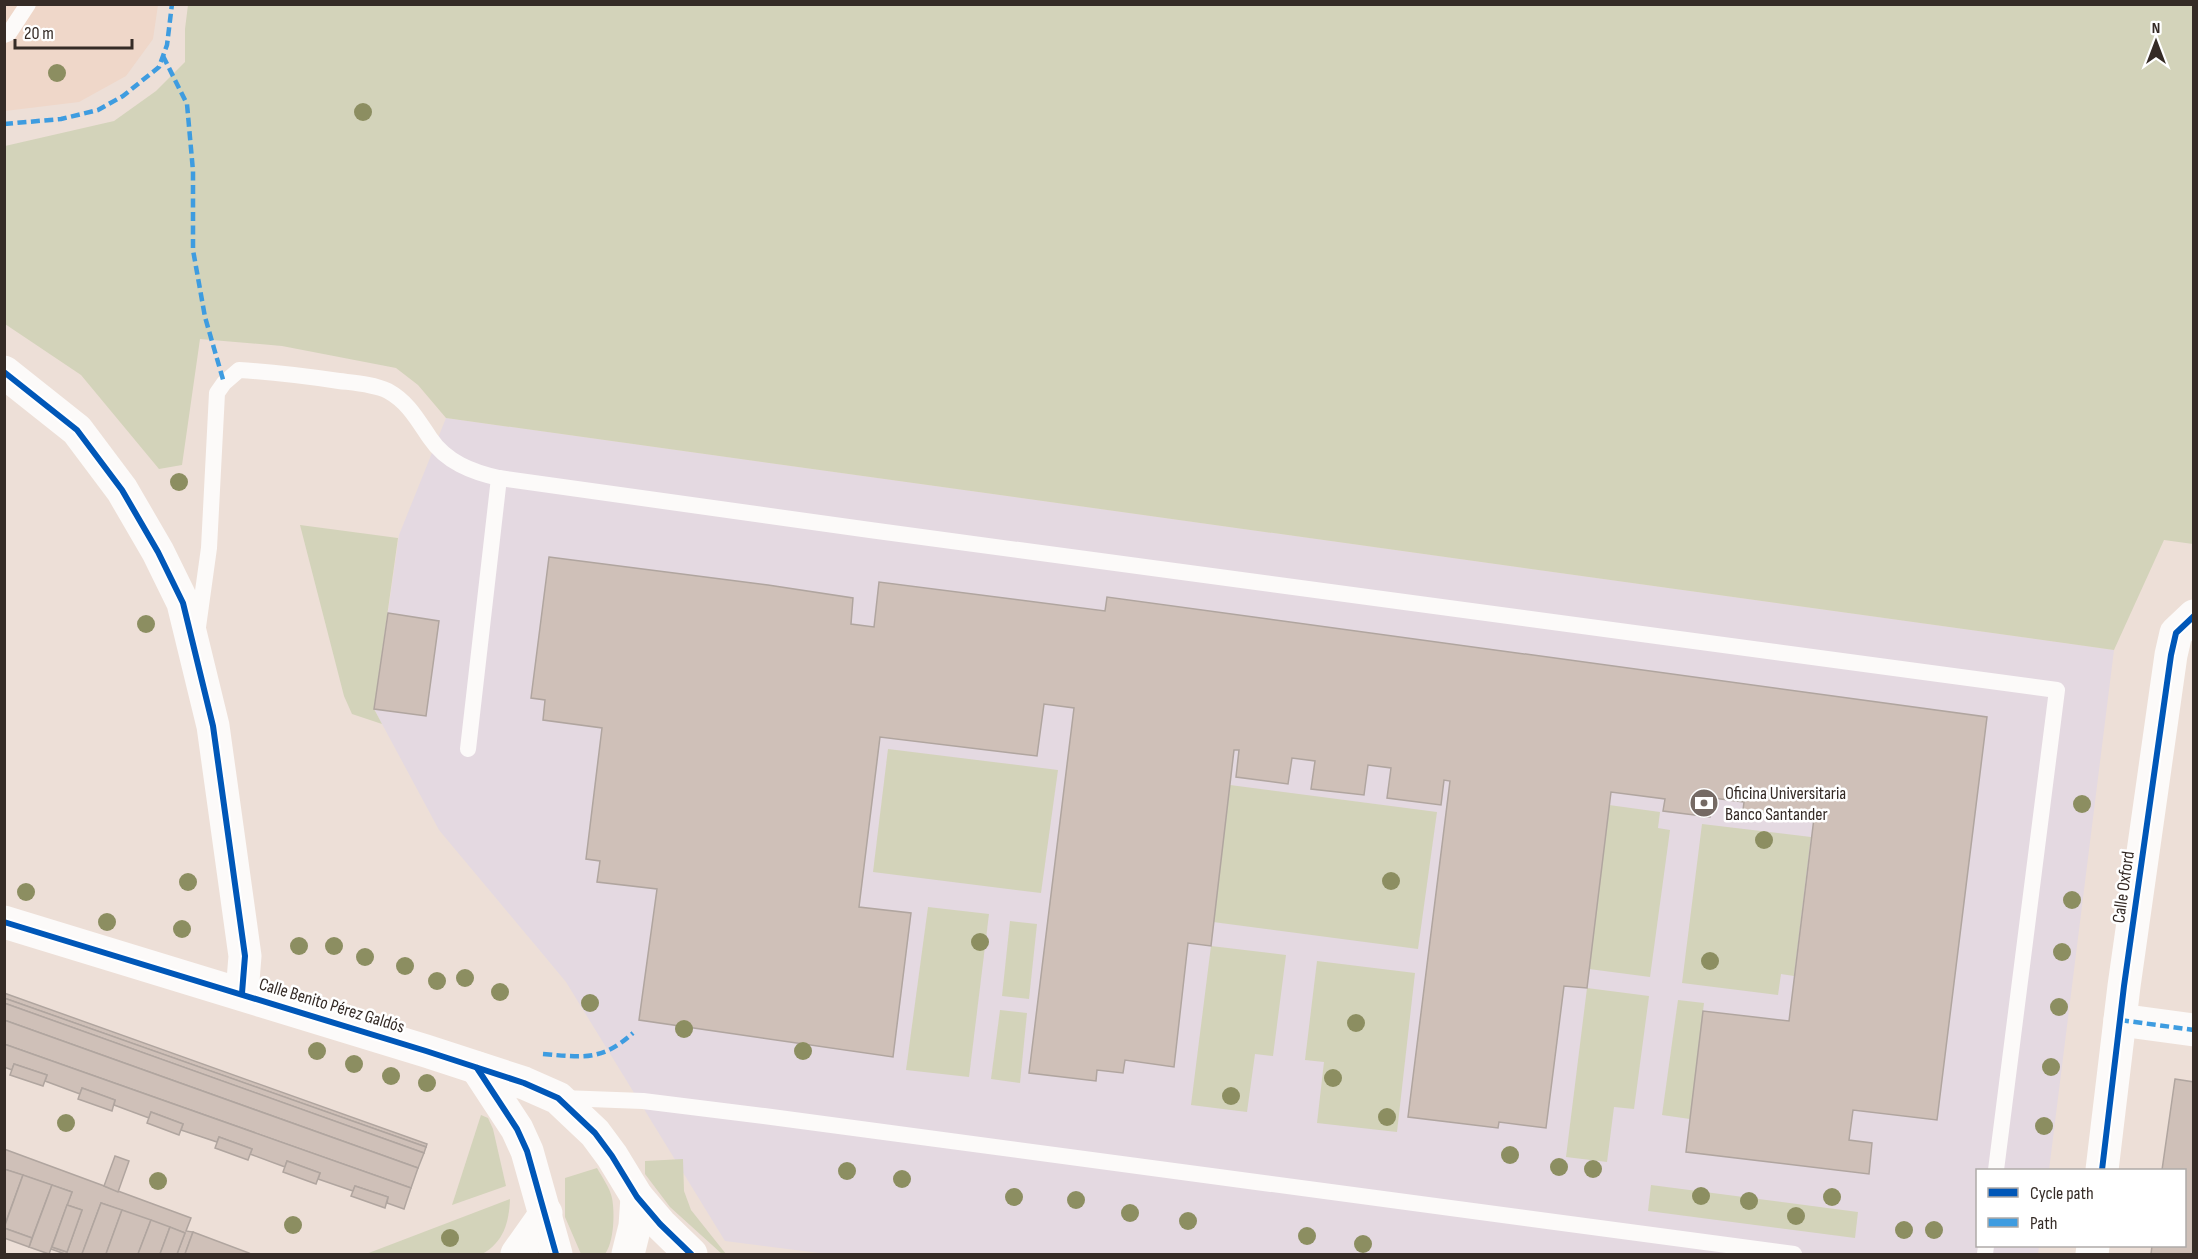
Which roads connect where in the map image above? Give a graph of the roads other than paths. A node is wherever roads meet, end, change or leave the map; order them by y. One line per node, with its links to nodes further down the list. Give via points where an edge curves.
1 (28, 4): 2 (lane, via 9,33)
2 (4, 34)
3 (4, 372): 6 (street, via 77,430 122,490 183,603)
4 (499, 478): 6 (lane, via 477,473 450,458 431,440 406,404 387,391 369,385 239,370 217,393 209,548); 7 (lane); 15 (lane, via 2057,690)
5 (2193, 616): 10 (street, Calle Oxford, via 2176,633 2171,655)
6 (195, 649): 9 (street, via 213,726 245,956)
7 (468, 749)
8 (4, 922): 9 (street, Calle Benito Pérez Galdós)
9 (242, 993): 12 (street, Calle Benito Pérez Galdós)
10 (2120, 1020): 11 (street); 16 (street, Calle Oxford)
11 (2193, 1030)
12 (477, 1068): 13 (street, Calle Benito Pérez Galdós); 14 (street)
13 (558, 1098): 14 (street, via 531,1107 522,1114); 17 (street, Calle Benito Pérez Galdós, via 596,1133); 23 (lane, via 643,1101 774,1117)
14 (517, 1129): 18 (street)
15 (1996, 1169)
16 (2102, 1169)
17 (637, 1197): 21 (street); 22 (street, Calle Benito Pérez Galdós)
18 (546, 1213): 19 (street); 20 (street)
19 (517, 1254)
20 (556, 1254)
21 (628, 1254)
22 (691, 1254)
23 (1794, 1254)

